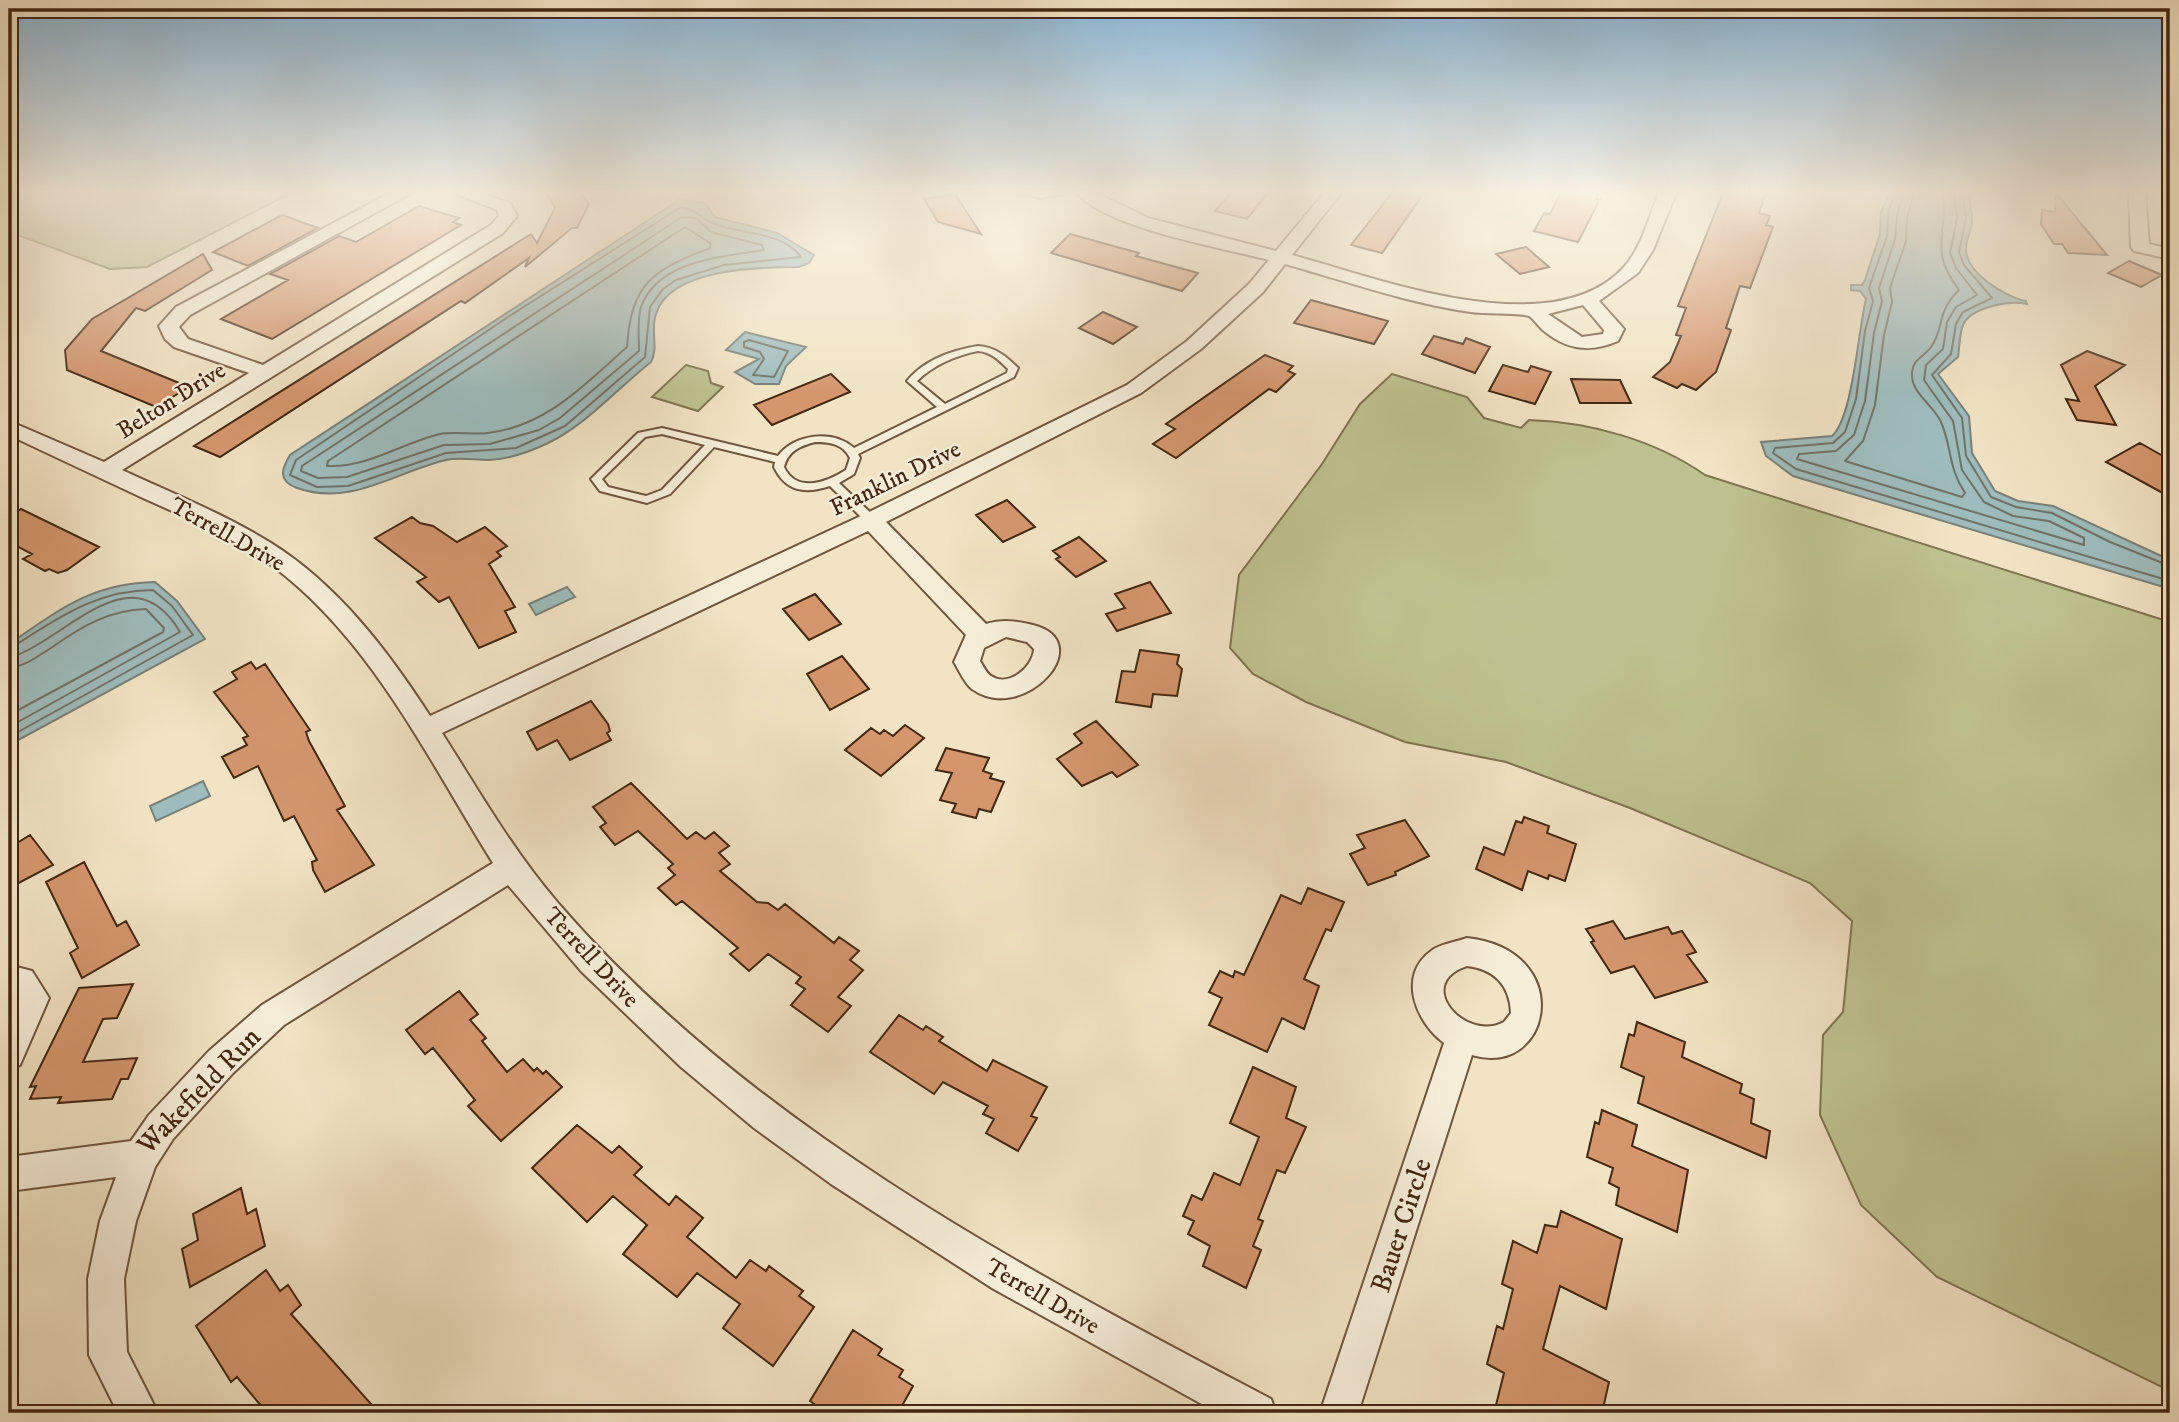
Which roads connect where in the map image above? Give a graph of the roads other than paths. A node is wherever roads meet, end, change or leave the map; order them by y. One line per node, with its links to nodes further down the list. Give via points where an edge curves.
1 (279, 259): 8 (street, Belton Drive, via 183,311 169,326 181,343)
2 (448, 259): 8 (street, Belton Drive)
3 (1279, 259): 16 (street, Franklin Drive, via 1256,288 1194,345 1134,389)
4 (1285, 259): 7 (street, via 1453,304)
5 (1638, 259): 6 (street, via 1615,284)
6 (1587, 299): 7 (street); 7 (street, via 1614,329 1612,337 1590,344 1568,340)
7 (1532, 309)
8 (264, 372): 14 (street, Belton Drive)
9 (944, 408): 9 (lane, via 1011,375 1013,368 989,349 975,347 918,372 912,381); 12 (lane)
10 (9, 427): 14 (street, Terrell Drive)
11 (711, 444): 11 (lane, via 662,431 642,435 596,480 604,489 648,500 666,492); 13 (lane)
12 (853, 452): 13 (lane, via 838,441 815,439 793,446); 15 (lane, via 850,472)
13 (780, 460): 15 (lane, via 781,473 793,483 812,487)
14 (105, 471): 18 (street, Terrell Drive, via 212,520 295,571 364,639)
15 (833, 483): 16 (lane)
16 (871, 520): 17 (street); 18 (street, Franklin Drive)
17 (982, 636)
18 (424, 730): 19 (street, Terrell Drive)
19 (512, 867): 23 (street, Wakefield Run, via 273,1015 221,1062 161,1127); 26 (street, Terrell Drive, via 576,945 690,1057 747,1104 937,1234 1090,1324)
20 (9, 979): 22 (street, via 21,981 33,998)
21 (1462, 1037): 27 (street, Bauer Circle)
22 (9, 1054)
23 (142, 1157): 24 (street, Wakefield Run); 25 (street, via 118,1221 106,1279 108,1356)
24 (9, 1174)
25 (139, 1413)
26 (1257, 1413)
27 (1339, 1413)

